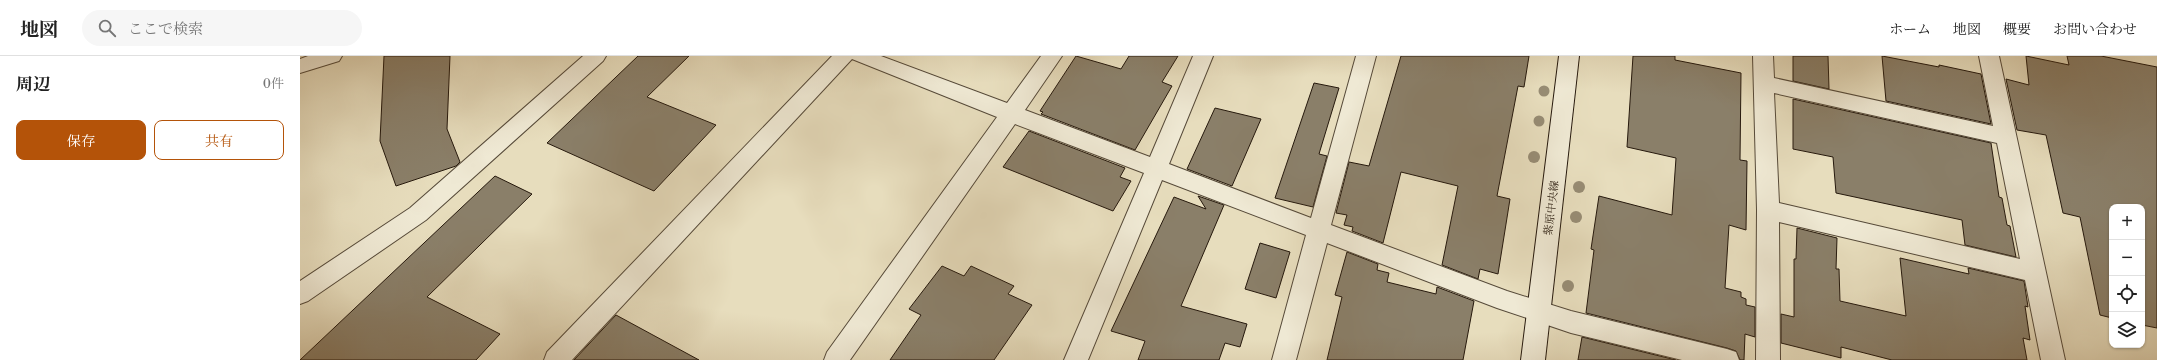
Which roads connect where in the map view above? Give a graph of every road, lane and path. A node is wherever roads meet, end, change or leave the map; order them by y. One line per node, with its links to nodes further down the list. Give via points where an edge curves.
1 (332, 56): 11 (street)
2 (596, 56): 19 (street, via 418,214)
3 (844, 56): 21 (street)
4 (860, 56): 13 (street)
5 (1052, 56): 13 (street)
6 (1202, 56): 15 (street)
7 (1366, 56): 17 (street)
8 (1569, 56): 20 (street, 紫原中央線)
9 (1763, 56): 12 (street)
10 (1989, 56): 14 (street)
11 (300, 66)
12 (1763, 83): 14 (street); 16 (street)
13 (1011, 113): 15 (street); 22 (street)
14 (2006, 137): 18 (street)
15 (1157, 169): 17 (street); 23 (street)
16 (1768, 210): 18 (street); 27 (street)
17 (1320, 231): 20 (street); 24 (street)
18 (2034, 272): 28 (street)
19 (300, 294)
20 (1538, 312): 25 (street, 紫原中央線); 26 (street)
21 (556, 360)
22 (836, 360)
23 (1076, 360)
24 (1284, 360)
25 (1532, 360)
26 (1728, 360)
27 (1768, 360)
28 (2053, 360)

